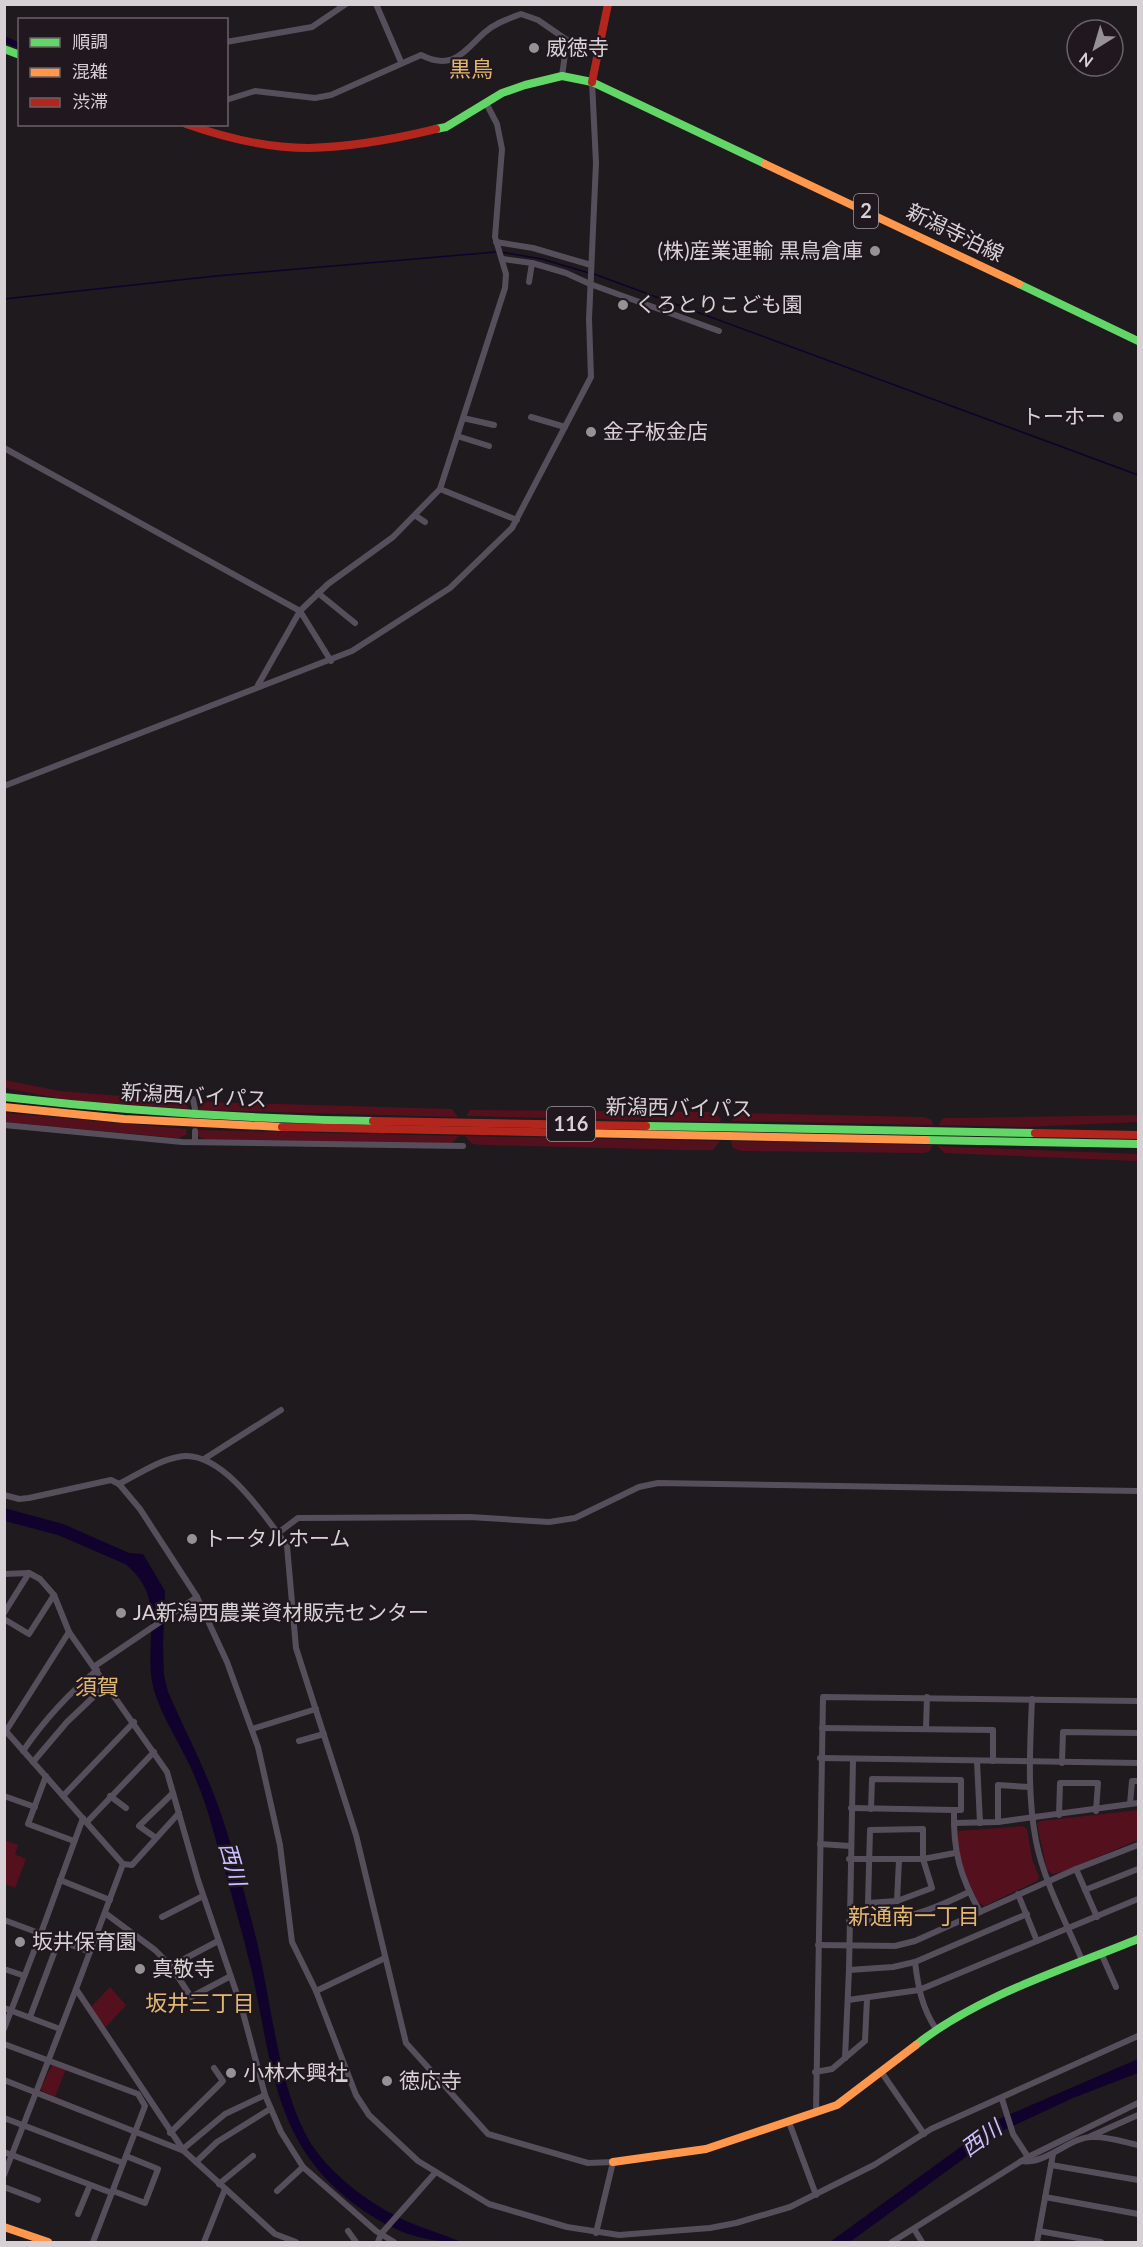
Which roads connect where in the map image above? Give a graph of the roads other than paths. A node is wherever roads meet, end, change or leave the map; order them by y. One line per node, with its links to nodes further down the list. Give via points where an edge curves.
1 (346, 4): 4 (street, via 312,27)
2 (376, 4): 5 (street)
3 (608, 4): 7 (main road)
4 (228, 42)
5 (401, 62): 6 (street, via 421,55 452,61 498,23 521,14 538,20 567,40); 8 (street, via 331,95 315,98 255,91)
6 (562, 76): 7 (main road, 2); 9 (main road, 2, via 502,93)
7 (592, 82): 14 (street, via 596,163); 18 (main road, 新潟寺泊線 / 2)
8 (228, 99)
9 (486, 103): 10 (main road, 2, via 446,127 417,135 307,148 224,137); 11 (street, via 497,124 502,149)
10 (192, 126)
11 (497, 244): 12 (street); 14 (street, via 533,248)
12 (502, 257): 13 (street); 20 (street, via 505,288)
13 (532, 263): 15 (street); 16 (street)
14 (591, 266): 16 (street)
15 (529, 282)
16 (590, 283): 17 (street); 22 (street, via 591,377)
17 (719, 331)
18 (1138, 341)
19 (531, 417): 22 (street)
20 (463, 418): 21 (street); 23 (street)
21 (494, 424)
22 (565, 427): 28 (street)
23 (457, 436): 24 (street); 26 (street)
24 (489, 446)
25 (4, 448): 31 (street)
26 (440, 489): 27 (street); 28 (street)
27 (416, 516): 29 (street); 30 (street)
28 (517, 520): 33 (street, via 450,588 378,636)
29 (425, 522)
30 (318, 593): 31 (street); 32 (street)
31 (300, 611): 33 (street); 34 (street)
32 (356, 623)
33 (331, 661): 34 (street)
34 (258, 686): 35 (street)
35 (4, 786)
36 (4, 1097): 44 (main road, 新潟西バイパス / 116, via 125,1111 270,1119)
37 (193, 1099): 39 (street)
38 (4, 1107): 44 (main road, 新潟西バイパス / 116, via 124,1119 271,1127)
39 (195, 1109)
40 (4, 1125): 45 (street, via 182,1142)
41 (1138, 1127): 44 (main road)
42 (195, 1131): 45 (street)
43 (1138, 1135): 44 (main road, 新潟西バイパス / 116)
44 (1046, 1138): 46 (main road, 新潟西バイパス / 116); 48 (main road)
45 (195, 1140): 47 (street, via 300,1146)
46 (1138, 1144)
47 (463, 1146)
48 (1138, 1150)
49 (281, 1410): 50 (street)
50 (204, 1459): 51 (street, via 179,1456); 54 (street, via 228,1473)
51 (119, 1484): 53 (street, via 111,1480 29,1498); 58 (street, via 140,1509)
52 (1138, 1491): 54 (street, via 658,1483 639,1487 575,1518 549,1522 470,1517 298,1518)
53 (4, 1495)
54 (278, 1533): 67 (street, via 287,1546 296,1648)
55 (29, 1573): 56 (street); 57 (street); 59 (street)
56 (4, 1574)
57 (54, 1595): 60 (street, via 29,1634); 61 (street)
58 (197, 1598): 62 (street); 71 (street, via 214,1628)
59 (4, 1613)
60 (4, 1619)
61 (69, 1632): 62 (street); 72 (street)
62 (96, 1668): 63 (street); 76 (street, via 48,1716)
63 (107, 1684): 68 (street); 83 (street)
64 (927, 1697): 65 (street); 69 (street, via 823,1697); 70 (street)
65 (1032, 1699): 66 (street); 82 (street)
66 (1138, 1701)
67 (316, 1709): 71 (street); 74 (street)
68 (134, 1722): 77 (street); 91 (street)
69 (822, 1728): 70 (street); 78 (street)
70 (926, 1728): 81 (street, via 993,1730)
71 (252, 1729): 158 (street, via 280,1845 292,1942)
72 (5, 1730): 76 (street)
73 (1138, 1733): 84 (street, via 1063,1732)
74 (324, 1734): 75 (street); 147 (street, via 356,1834)
75 (300, 1741)
76 (23, 1750): 83 (street)
77 (154, 1752): 89 (street, via 167,1772); 92 (street)
78 (820, 1758): 79 (street); 110 (street)
79 (853, 1760): 80 (street); 97 (street)
80 (977, 1761): 81 (street); 107 (street)
81 (993, 1761): 82 (street)
82 (1029, 1761): 84 (street); 88 (street)
83 (33, 1762): 86 (street)
84 (1062, 1763): 85 (street)
85 (1138, 1763)
86 (46, 1776): 91 (street); 95 (street)
87 (1138, 1781): 94 (street, via 1132,1781)
88 (1029, 1786): 103 (street); 105 (street, via 998,1785)
89 (172, 1794): 101 (street); 108 (street, via 139,1826)
90 (4, 1796): 95 (street)
91 (63, 1796): 104 (street)
92 (110, 1796): 96 (street); 104 (street)
93 (1138, 1803): 94 (street)
94 (1130, 1804): 100 (street)
95 (34, 1807): 109 (street, via 28,1824)
96 (126, 1808)
97 (851, 1808): 98 (street); 112 (street)
98 (871, 1809): 99 (street); 99 (street, via 872,1779 961,1780 961,1810)
99 (954, 1810): 106 (street)
100 (1096, 1811): 102 (street); 102 (street, via 1098,1783 1060,1783)
101 (179, 1813): 108 (street); 126 (street)
102 (1059, 1815): 103 (street)
103 (1032, 1818): 105 (street); 122 (street)
104 (85, 1820): 109 (street); 118 (street)
105 (998, 1822): 107 (street)
106 (954, 1823): 107 (street); 113 (street)
107 (980, 1823)
108 (156, 1838): 118 (street, via 132,1864)
109 (74, 1841): 121 (street)
110 (820, 1844): 112 (street); 143 (street)
111 (1138, 1845): 119 (street)
112 (850, 1846): 115 (street)
113 (955, 1853): 116 (street); 124 (street)
114 (869, 1858): 115 (street); 116 (street, via 870,1830 923,1829); 117 (street); 129 (street, via 868,1904)
115 (849, 1859): 136 (street)
116 (923, 1859): 117 (street); 129 (street, via 932,1888)
117 (899, 1860): 129 (street)
118 (123, 1864): 128 (street)
119 (1076, 1869): 122 (street); 123 (street)
120 (1138, 1869): 123 (street)
121 (60, 1880): 128 (street); 138 (street)
122 (1049, 1881): 125 (street); 137 (street)
123 (1085, 1890): 134 (street)
124 (969, 1892): 130 (street); 136 (street, via 908,1918)
125 (1018, 1894): 130 (street); 132 (street)
126 (203, 1896): 133 (street); 141 (street)
127 (1138, 1899): 134 (street)
128 (110, 1900): 131 (street)
129 (897, 1901)
130 (980, 1912): 144 (street, via 915,1941 895,1946)
131 (105, 1913): 145 (street); 150 (street)
132 (1026, 1914): 142 (street); 149 (street)
133 (162, 1917)
134 (1097, 1917): 137 (street)
135 (4, 1920): 138 (street)
136 (849, 1921): 144 (street)
137 (1069, 1929): 142 (street); 148 (street)
138 (41, 1933): 140 (street); 161 (street)
139 (1138, 1939): 146 (main road)
140 (58, 1940): 145 (street); 162 (street)
141 (218, 1941): 150 (street); 154 (street)
142 (1037, 1941): 157 (street)
143 (818, 1945): 144 (street); 171 (street)
144 (850, 1946): 152 (street)
145 (90, 1952): 156 (street)
146 (1101, 1953): 148 (main road); 155 (street)
147 (385, 1958): 158 (street); 199 (street, via 406,2043 488,2134 588,2163)
148 (1082, 1960): 165 (main road)
149 (915, 1962): 152 (street); 157 (street)
150 (171, 1966): 154 (street, via 191,1997)
151 (4, 1969): 153 (street)
152 (849, 1970): 160 (street)
153 (22, 1975)
154 (229, 1977): 175 (street, via 242,2008)
155 (1116, 1987)
156 (76, 1989): 164 (street); 178 (street)
157 (919, 1990): 159 (street); 165 (street)
158 (316, 1991): 202 (street, via 356,2095 369,2115)
159 (867, 1999): 160 (street); 168 (street, via 865,2041)
160 (848, 2000): 168 (street)
161 (8, 2009): 162 (street); 163 (street)
162 (30, 2017): 164 (street)
163 (4, 2029)
164 (60, 2029): 169 (street)
165 (936, 2029): 172 (main road)
166 (1138, 2036): 176 (street)
167 (4, 2044): 169 (street)
168 (845, 2058): 171 (street, via 832,2069)
169 (49, 2060): 174 (street); 178 (street, via 138,2094)
170 (214, 2068): 186 (street, via 223,2081)
171 (815, 2072): 180 (street)
172 (882, 2073): 180 (main road, via 851,2097); 187 (street)
173 (4, 2080): 174 (street)
174 (37, 2092): 184 (street); 185 (street)
175 (266, 2095): 179 (street); 190 (street, via 225,2115)
176 (1002, 2098): 187 (street); 195 (street, via 1013,2134)
177 (1138, 2103): 195 (street)
178 (148, 2104): 185 (street); 186 (street)
179 (270, 2109): 198 (street, via 217,2142); 201 (street)
180 (816, 2113): 183 (main road)
181 (1137, 2117): 188 (street)
182 (4, 2118): 184 (street)
183 (789, 2122): 199 (main road, via 706,2149); 210 (street)
184 (23, 2125): 193 (street); 196 (street)
185 (136, 2130): 190 (street); 196 (street)
186 (170, 2133): 190 (street)
187 (924, 2134): 210 (street)
188 (1090, 2136): 189 (street); 192 (street)
189 (1138, 2145)
190 (184, 2150): 198 (street)
191 (4, 2152): 193 (street)
192 (1053, 2154): 197 (street); 200 (street)
193 (12, 2155): 203 (street); 205 (street)
194 (253, 2156): 206 (street)
195 (1028, 2157): 197 (street)
196 (125, 2160): 209 (street); 209 (street, via 158,2169 145,2203)
197 (1021, 2161): 216 (street)
198 (196, 2162): 206 (street)
199 (613, 2162): 219 (street)
200 (1051, 2165): 204 (street); 211 (street)
201 (303, 2167): 208 (street); 220 (street)
202 (434, 2174): 219 (street, via 489,2204); 220 (street)
203 (4, 2175)
204 (1138, 2180)
205 (90, 2185): 209 (street); 213 (street)
206 (222, 2186): 224 (street); 225 (street, via 275,2234)
207 (4, 2187): 212 (street)
208 (278, 2191)
209 (112, 2192): 223 (street)
210 (816, 2195): 219 (street, via 790,2208 710,2228 619,2235)
211 (1045, 2197): 214 (street); 218 (street)
212 (38, 2200)
213 (78, 2214)
214 (1138, 2214)
215 (4, 2227): 222 (main road)
216 (914, 2229): 221 (street); 230 (street)
217 (348, 2231): 226 (street)
218 (1039, 2231): 231 (street); 232 (street)
219 (596, 2233)
220 (381, 2234): 227 (street); 228 (street)
221 (905, 2239): 229 (street)
222 (48, 2242)
223 (93, 2242)
224 (204, 2242)
225 (296, 2242)
226 (356, 2242)
227 (378, 2242)
228 (393, 2242)
229 (892, 2242)
230 (922, 2242)
231 (1037, 2242)
232 (1101, 2242)

